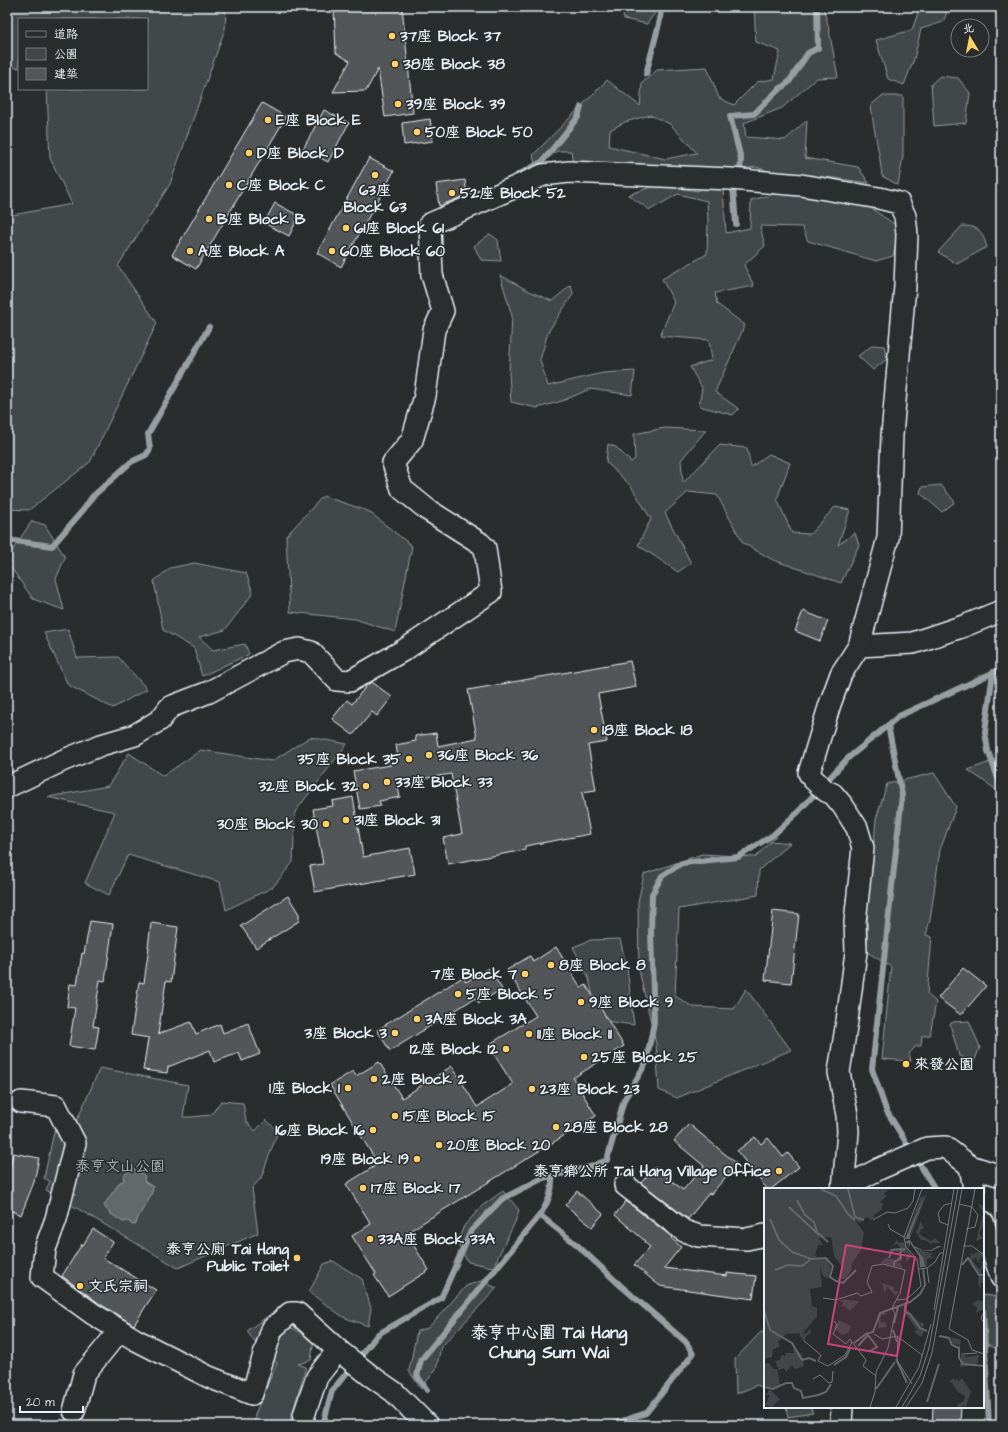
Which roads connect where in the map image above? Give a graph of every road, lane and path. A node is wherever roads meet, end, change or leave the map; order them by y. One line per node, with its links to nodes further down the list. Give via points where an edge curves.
1 (1001, 611): 2 (street, via 913,643)
2 (859, 646): 3 (street, via 888,538 892,435 907,242 905,216 899,204 879,198 801,185 730,179 569,172 543,175 430,224 432,275 443,311 434,330 425,396 412,440 393,463 402,489 428,510 485,548 490,592 404,650 350,681 337,680 311,652 299,649 284,652 209,692 170,707 160,720 135,734 64,760); 8 (street, via 841,674 809,773 843,806 857,828 863,848 855,922 856,952 839,1072 848,1132)
3 (7, 787)
4 (21, 1102): 13 (street, via 56,1106 75,1143 46,1249 42,1277)
5 (970, 1166): 6 (street); 8 (street, via 945,1147 928,1148); 9 (street)
6 (1001, 1176)
7 (625, 1185): 11 (street, via 684,1231 699,1236 747,1239)
8 (842, 1188)
9 (974, 1188)
10 (984, 1225): 12 (street)
11 (764, 1235)
12 (1001, 1277)
13 (120, 1330): 14 (street, via 209,1377 252,1394 272,1329 290,1313 297,1313); 16 (street, via 84,1374)
14 (342, 1354): 17 (street, via 317,1377); 18 (street, via 394,1392)
15 (842, 1408): 19 (street)
16 (74, 1412)
17 (303, 1425)
18 (427, 1425)
19 (841, 1425)

